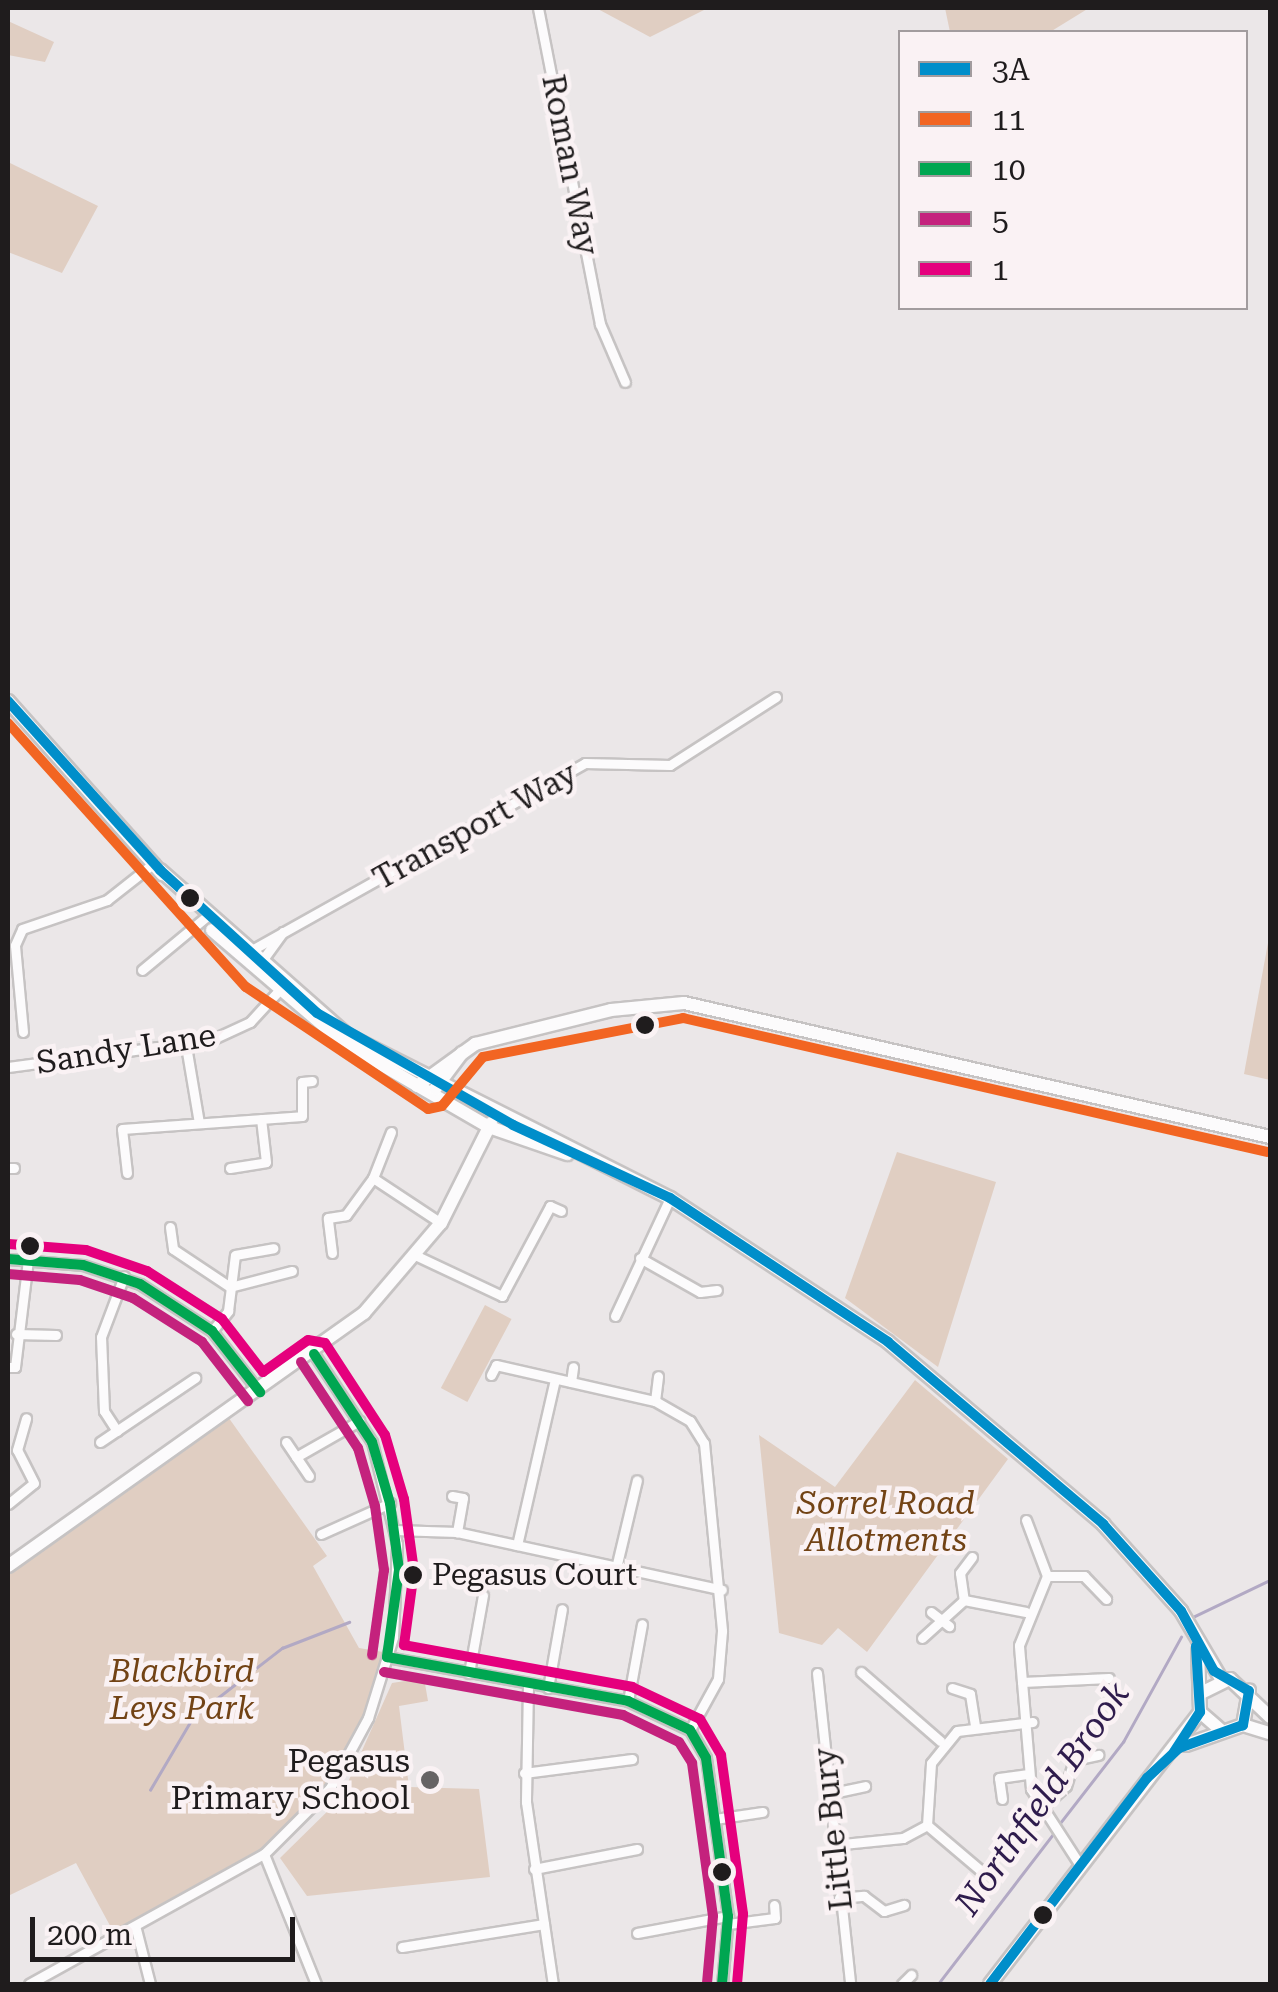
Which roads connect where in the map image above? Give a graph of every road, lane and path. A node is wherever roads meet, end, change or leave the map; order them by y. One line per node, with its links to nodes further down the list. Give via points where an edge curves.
1 (538, 8): 2 (street, Roman Way, via 600,324)
2 (625, 382)
3 (776, 698): 7 (street, Transport Way, via 670,765 586,763)
4 (8, 701): 5 (street)
5 (157, 867): 6 (street); 12 (street, via 108,900 22,928 15,945)
6 (205, 918): 8 (street); 10 (street)
7 (283, 932): 8 (street, Transport Way); 9 (street, Transport Way)
8 (247, 958): 9 (street); 11 (street)
9 (261, 962): 11 (street)
10 (142, 970)
11 (281, 989): 14 (street, Sandy Lane, via 233,1032); 16 (street)
12 (23, 1032)
13 (475, 1044): 16 (street); 18 (street); 23 (street, via 611,1010 684,1003)
14 (186, 1046): 15 (street, Sandy Lane); 21 (street)
15 (8, 1068)
16 (420, 1081): 18 (street)
17 (303, 1082): 19 (street, via 304,1115)
18 (435, 1089): 20 (street)
19 (261, 1119): 21 (street); 24 (street, via 266,1162)
20 (492, 1121): 27 (street); 29 (street)
21 (199, 1123): 25 (street, via 122,1129)
22 (391, 1132): 26 (street)
23 (1270, 1136)
24 (230, 1168)
25 (127, 1173)
26 (373, 1178): 29 (street); 32 (street, via 346,1215 328,1218)
27 (670, 1198): 34 (street); 84 (street, via 924,1371 1104,1524)
28 (561, 1211): 33 (street, via 550,1206 501,1300)
29 (441, 1223): 33 (street)
30 (170, 1227): 39 (street, via 173,1249)
31 (273, 1248): 39 (street, via 235,1254)
32 (332, 1253)
33 (417, 1256): 45 (street)
34 (640, 1258): 40 (street, via 700,1292); 41 (street)
35 (8, 1259): 36 (street)
36 (28, 1260): 38 (street); 43 (street)
37 (292, 1270): 39 (street)
38 (124, 1276): 42 (street); 57 (street, via 101,1337 104,1411)
39 (230, 1287): 42 (street, via 228,1311)
40 (717, 1290)
41 (615, 1316)
42 (212, 1331): 53 (street)
43 (16, 1334): 44 (street); 46 (street, via 16,1367)
44 (56, 1335)
45 (314, 1354): 53 (street); 56 (street)
46 (8, 1367)
47 (574, 1367): 52 (street)
48 (491, 1375): 51 (street, via 496,1365)
49 (658, 1376): 54 (street)
50 (195, 1378): 57 (street)
51 (555, 1379): 52 (street); 70 (street)
52 (571, 1382): 54 (street)
53 (260, 1392): 72 (street)
54 (655, 1401): 75 (street, via 690,1421 704,1443)
55 (26, 1418): 65 (street, via 17,1450 34,1484)
56 (359, 1420): 60 (street); 64 (street)
57 (117, 1431): 58 (street)
58 (100, 1442)
59 (286, 1442): 60 (street)
60 (296, 1458): 61 (street)
61 (309, 1476)
62 (637, 1480): 73 (street)
63 (452, 1496): 68 (street, via 463,1498)
64 (390, 1503): 67 (street); 69 (street)
65 (8, 1504)
66 (1026, 1520): 74 (street)
67 (395, 1530): 68 (street); 86 (street, via 398,1601)
68 (456, 1532): 70 (street)
69 (329, 1534)
70 (517, 1545): 73 (street)
71 (972, 1557): 78 (street, via 960,1573)
72 (8, 1566)
73 (616, 1568): 75 (street)
74 (1046, 1576): 77 (street, via 1084,1576); 80 (street)
75 (722, 1590): 104 (street, via 718,1680)
76 (484, 1595): 88 (street)
77 (1106, 1599)
78 (964, 1600): 80 (street); 81 (street)
79 (562, 1609): 94 (street)
80 (1026, 1612): 92 (street)
81 (935, 1615): 83 (street); 85 (street)
82 (642, 1624): 98 (street)
83 (949, 1626)
84 (1192, 1630): 91 (street); 97 (street)
85 (922, 1638)
86 (388, 1656): 88 (street); 122 (street, via 350,1758)
87 (861, 1672): 107 (street)
88 (469, 1673): 93 (street)
89 (817, 1673): 114 (street, Little Bury)
90 (1109, 1678): 92 (street)
91 (1221, 1678): 96 (street); 97 (street)
92 (1022, 1682): 101 (street)
93 (528, 1685): 94 (street); 111 (street)
94 (548, 1688): 98 (street)
95 (952, 1688): 103 (street, via 970,1694)
96 (1249, 1692): 100 (street); 102 (street)
97 (1201, 1694): 99 (street)
98 (628, 1702): 104 (street)
99 (1200, 1712): 105 (street); 108 (street)
100 (1270, 1716)
101 (1032, 1722): 103 (street); 112 (street)
102 (1242, 1725): 105 (street); 106 (street)
103 (975, 1726): 107 (street)
104 (690, 1730): 118 (street, via 706,1758)
105 (1222, 1731): 108 (street)
106 (1270, 1733)
107 (940, 1741): 119 (street)
108 (1179, 1748): 123 (street)
109 (1098, 1755): 117 (street, via 1074,1760 1066,1786)
110 (632, 1759): 111 (street)
111 (524, 1772): 124 (street)
112 (1027, 1774): 115 (street, via 1000,1778); 117 (street)
113 (865, 1786): 114 (street)
114 (828, 1794): 120 (street, Little Bury)
115 (1002, 1800)
116 (762, 1812): 118 (street)
117 (1040, 1812): 123 (street)
118 (715, 1819): 129 (street)
119 (926, 1825): 120 (street, via 903,1838); 125 (street)
120 (833, 1846): 126 (street, Little Bury)
121 (637, 1849): 124 (street)
122 (264, 1854): 131 (street); 137 (street)
123 (1078, 1862): 142 (street)
124 (534, 1868): 130 (street)
125 (980, 1870)
126 (838, 1898): 128 (street, via 864,1896 884,1910); 140 (street, Little Bury)
127 (774, 1905): 129 (street, via 775,1918)
128 (904, 1905)
129 (728, 1920): 132 (street); 139 (street)
130 (544, 1924): 133 (street); 138 (street)
131 (136, 1929): 135 (street); 136 (street)
132 (637, 1933)
133 (402, 1948)
134 (911, 1975): 141 (street)
135 (29, 1984)
136 (150, 1984)
137 (316, 1984)
138 (553, 1984)
139 (722, 1984)
140 (850, 1984)
141 (902, 1984)
142 (990, 1984)

